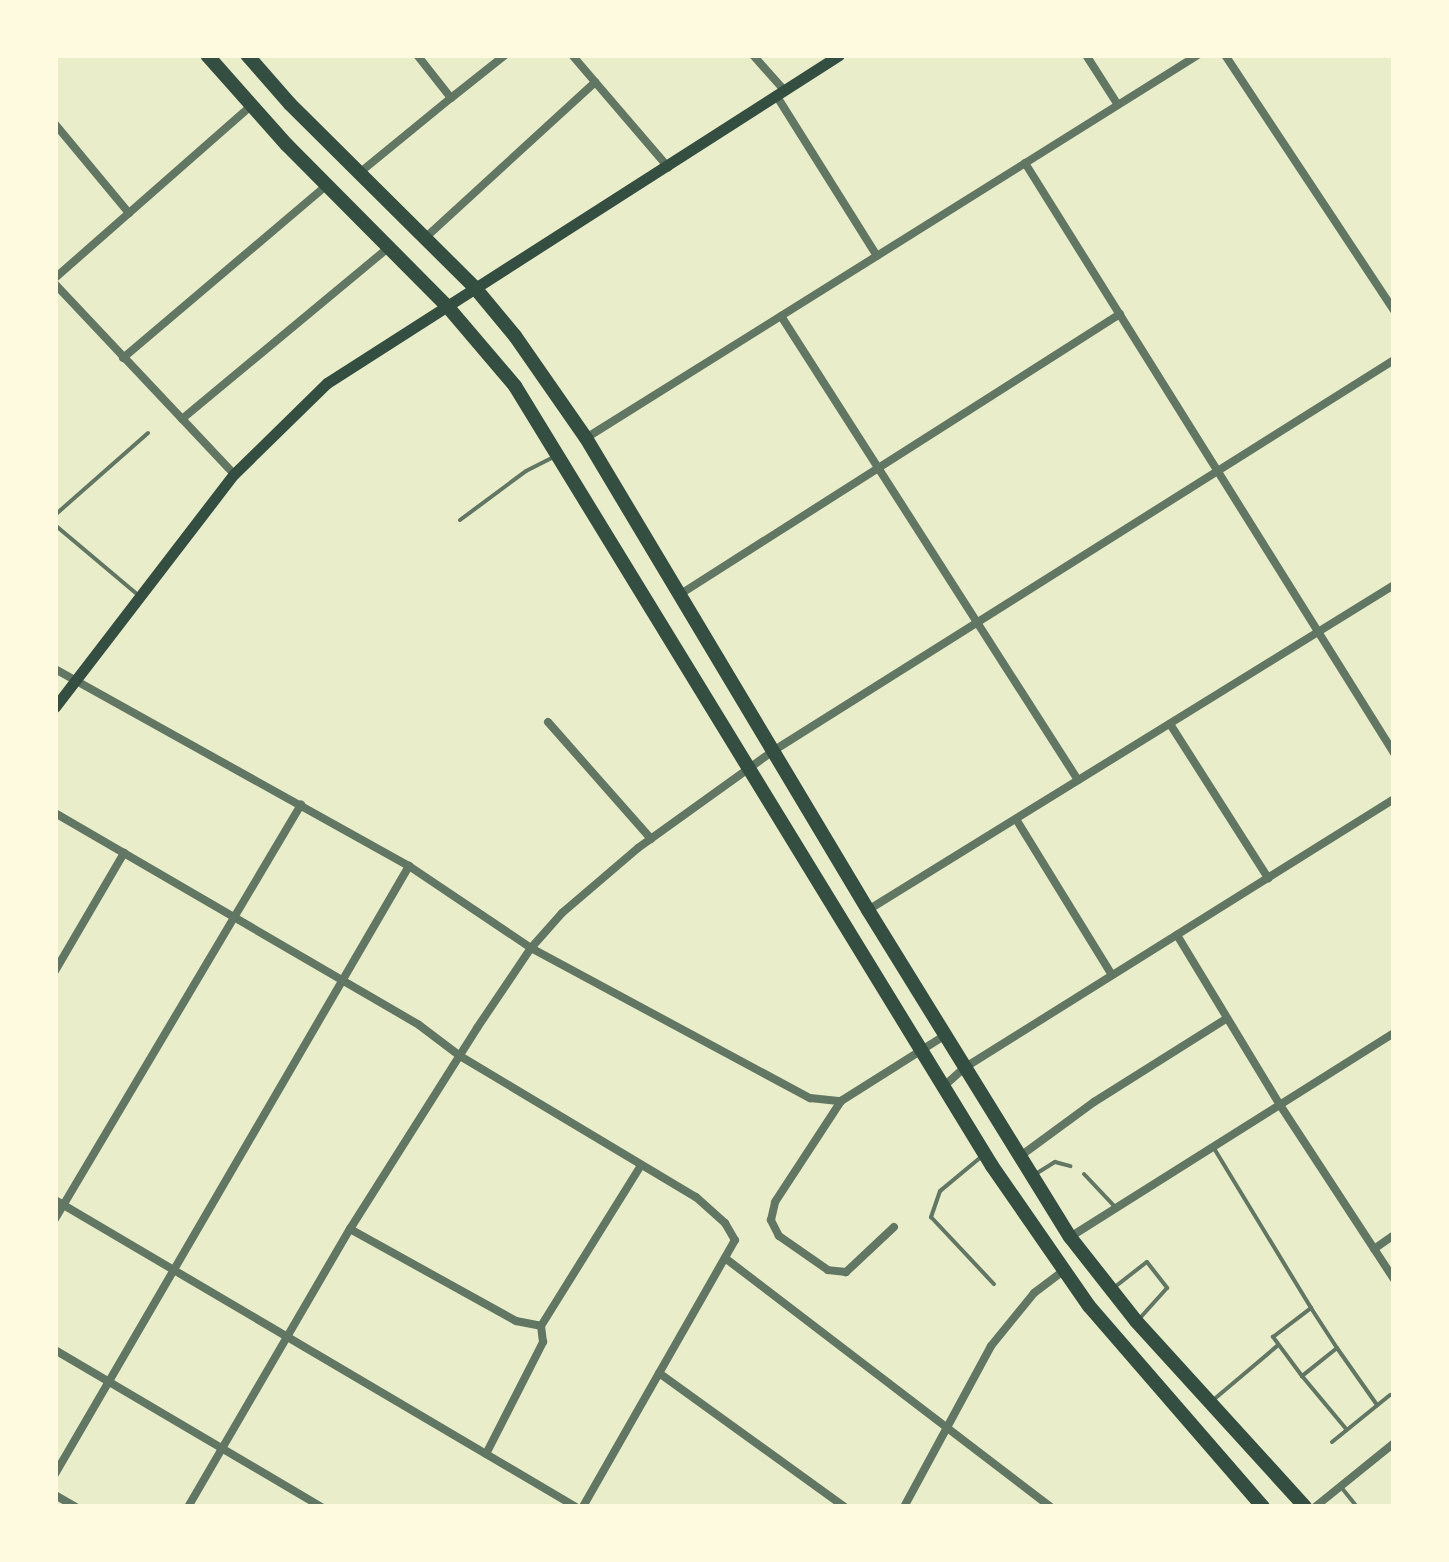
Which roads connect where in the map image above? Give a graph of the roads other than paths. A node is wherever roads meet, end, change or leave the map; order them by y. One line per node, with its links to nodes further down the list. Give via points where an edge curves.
1 (207, 55): 15 (highway)
2 (247, 55): 19 (highway)
3 (417, 55): 13 (street)
4 (505, 55): 13 (street)
5 (572, 55): 11 (street)
6 (753, 55): 12 (street)
7 (839, 55): 12 (main road)
8 (1086, 55): 14 (street)
9 (1198, 55): 14 (street)
10 (1225, 55): 28 (street)
11 (595, 82): 18 (street); 22 (street)
12 (780, 93): 18 (main road); 24 (street)
13 (451, 98): 19 (street)
14 (1118, 105): 17 (street)
15 (251, 106): 20 (highway); 21 (street)
16 (55, 124): 21 (street)
17 (1025, 163): 24 (street); 29 (street)
18 (668, 167): 26 (main road)
19 (358, 174): 22 (highway)
20 (326, 186): 23 (highway); 31 (street)
21 (129, 213): 25 (street)
22 (424, 238): 26 (highway)
23 (388, 248): 27 (highway); 33 (street)
24 (876, 256): 30 (street)
25 (55, 281): 31 (street)
26 (476, 289): 27 (main road); 35 (highway)
27 (447, 306): 36 (highway, via 515,386); 39 (main road, via 327,384)
28 (1394, 310)
29 (1120, 314): 37 (street); 38 (street)
30 (781, 316): 35 (street); 37 (street)
31 (123, 358): 33 (street)
32 (1394, 360): 38 (street)
33 (182, 420): 39 (street)
34 (148, 432): 40 (lane)
35 (586, 438): 44 (highway)
36 (558, 454): 41 (lane); 55 (highway)
37 (878, 468): 44 (street); 46 (street)
38 (1218, 471): 46 (street); 47 (street)
39 (234, 474): 45 (main road)
40 (55, 515)
41 (460, 520)
42 (55, 525): 45 (lane)
43 (1394, 586): 47 (street)
44 (679, 594): 53 (highway)
45 (138, 595): 49 (main road)
46 (977, 622): 53 (street); 56 (street)
47 (1318, 632): 52 (street); 54 (street)
48 (55, 669): 49 (street)
49 (74, 678): 50 (main road); 58 (street)
50 (55, 707)
51 (548, 722): 61 (street)
52 (1170, 724): 56 (street); 64 (street)
53 (773, 751): 55 (street); 65 (highway)
54 (1394, 754)
55 (751, 766): 61 (street); 75 (highway)
56 (1078, 780): 60 (street)
57 (1394, 799): 64 (street)
58 (302, 804): 63 (street); 66 (street)
59 (55, 813): 62 (street)
60 (1016, 819): 65 (street); 70 (street)
61 (651, 839): 68 (street)
62 (124, 852): 66 (street); 69 (street)
63 (409, 866): 68 (street); 71 (street)
64 (1268, 878): 67 (street)
65 (868, 910): 74 (highway)
66 (234, 918): 71 (street); 88 (street)
67 (1177, 935): 70 (street); 72 (street)
68 (531, 948): 76 (street); 79 (street, via 810,1098)
69 (55, 971)
70 (1112, 975): 77 (street)
71 (342, 980): 76 (street); 97 (street)
72 (1226, 1019): 80 (street); 83 (street)
73 (1394, 1033): 80 (street)
74 (944, 1036): 75 (street); 77 (highway)
75 (920, 1052): 78 (highway); 79 (street)
76 (460, 1056): 85 (street); 92 (street)
77 (964, 1068): 78 (street); 83 (highway)
78 (943, 1087): 82 (highway)
79 (842, 1101): 91 (street, via 775,1202 771,1220 779,1236 828,1270 846,1272)
80 (1280, 1105): 81 (street); 95 (street)
81 (1213, 1147): 89 (street); 102 (lane)
82 (985, 1154): 98 (highway); 100 (lane, via 940,1191 931,1218)
83 (1020, 1156): 87 (highway)
84 (1070, 1166): 87 (lane, via 1054,1162)
85 (640, 1167): 96 (street, via 725,1223 735,1240); 104 (street)
86 (1084, 1174): 89 (lane)
87 (1032, 1176): 94 (highway)
88 (59, 1202): 90 (street); 97 (street)
89 (1116, 1208): 94 (street)
90 (55, 1219)
91 (894, 1227)
92 (350, 1230): 104 (street, via 516,1321); 105 (street)
93 (1394, 1236): 95 (street)
94 (1070, 1237): 101 (highway)
95 (1374, 1248): 99 (street)
96 (725, 1258): 109 (street); 115 (street)
97 (174, 1270): 105 (street); 111 (street)
98 (1064, 1270): 115 (street, via 1034,1293 991,1346); 131 (highway)
99 (1394, 1279)
100 (994, 1284)
101 (1111, 1291): 103 (highway); 103 (lane, via 1147,1262 1168,1288)
102 (1311, 1308): 106 (lane, via 1275,1332); 107 (lane)
103 (1136, 1321): 113 (highway)
104 (541, 1326): 120 (street, via 544,1342)
105 (288, 1337): 119 (street); 120 (street)
106 (1278, 1345): 110 (lane); 113 (lane)
107 (1337, 1348): 110 (lane); 114 (lane)
108 (55, 1350): 111 (street)
109 (659, 1373): 127 (street); 128 (street)
110 (1302, 1376): 116 (lane)
111 (108, 1382): 119 (street); 121 (street)
112 (1390, 1395): 114 (lane)
113 (1208, 1404): 132 (highway)
114 (1378, 1405): 116 (lane)
115 (948, 1426): 129 (street); 130 (street)
116 (1347, 1430): 117 (lane)
117 (1332, 1442)
118 (1394, 1443): 122 (street)
119 (222, 1448): 125 (street); 126 (street)
120 (486, 1454): 127 (street)
121 (55, 1474)
122 (1341, 1486): 133 (street); 134 (lane)
123 (55, 1494): 124 (street)
124 (76, 1507)
125 (188, 1507)
126 (322, 1507)
127 (579, 1507)
128 (845, 1507)
129 (904, 1507)
130 (1051, 1507)
131 (1263, 1507)
132 (1304, 1507)
133 (1315, 1507)
134 (1357, 1507)

